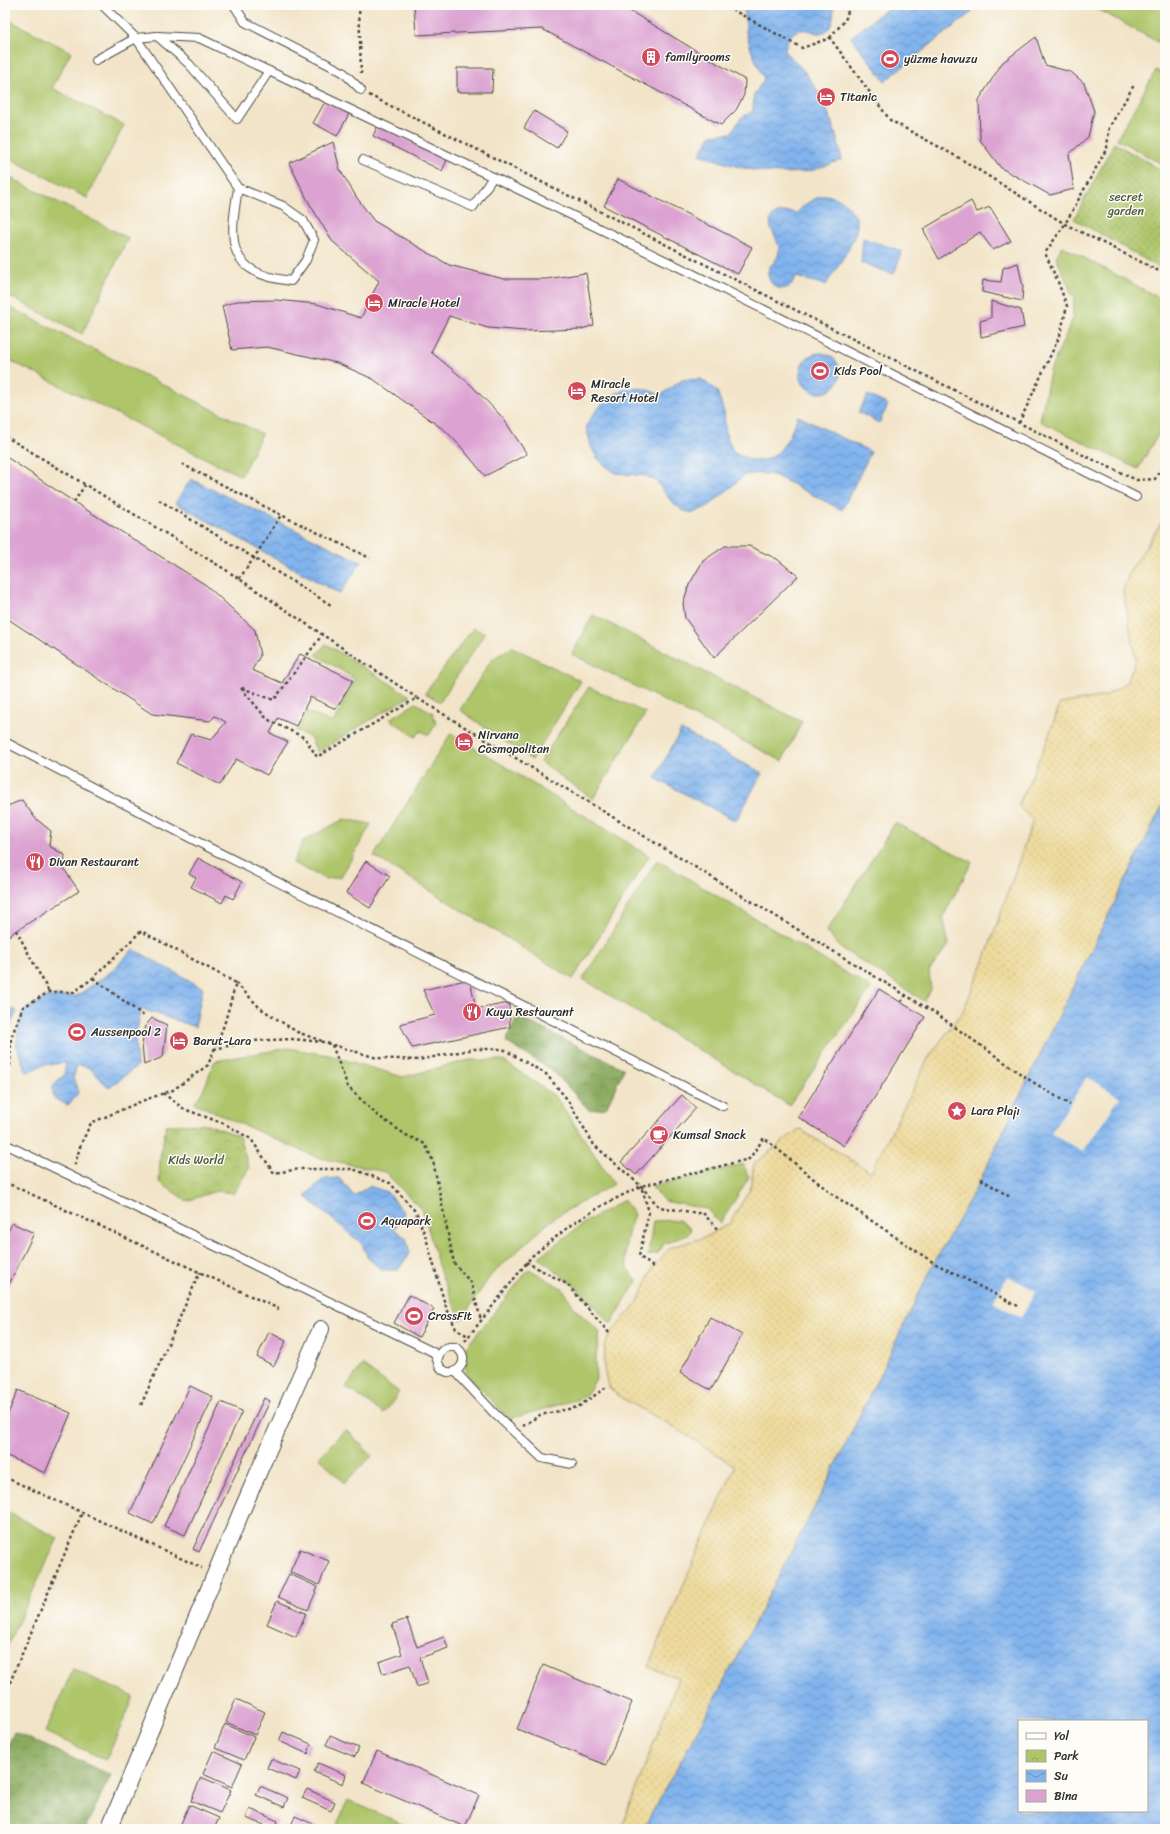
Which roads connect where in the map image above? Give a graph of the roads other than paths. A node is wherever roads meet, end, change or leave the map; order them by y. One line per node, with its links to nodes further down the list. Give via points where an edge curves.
1 (102, 5): 4 (lane)
2 (234, 5): 7 (lane, via 245,22 343,72)
3 (157, 36): 4 (lane); 6 (lane, via 199,38); 6 (lane, via 189,64 237,119)
4 (136, 38): 5 (lane); 10 (lane)
5 (96, 60)
6 (269, 71): 9 (lane)
7 (361, 90)
8 (362, 160): 9 (lane, via 473,207)
9 (493, 177): 11 (lane, via 693,274)
10 (238, 188): 10 (lane, via 283,206 303,220 314,240 306,260 291,281 274,279 250,269 234,251 232,223)
11 (1136, 497)
12 (5, 742): 13 (lane)
13 (723, 1106)
14 (5, 1144): 16 (lane, via 433,1352)
15 (321, 1329): 19 (street)
16 (438, 1358): 17 (lane, via 443,1369); 17 (lane, via 446,1347 459,1349 463,1362)
17 (455, 1371): 18 (lane, via 542,1458)
18 (572, 1464)
19 (109, 1829)

